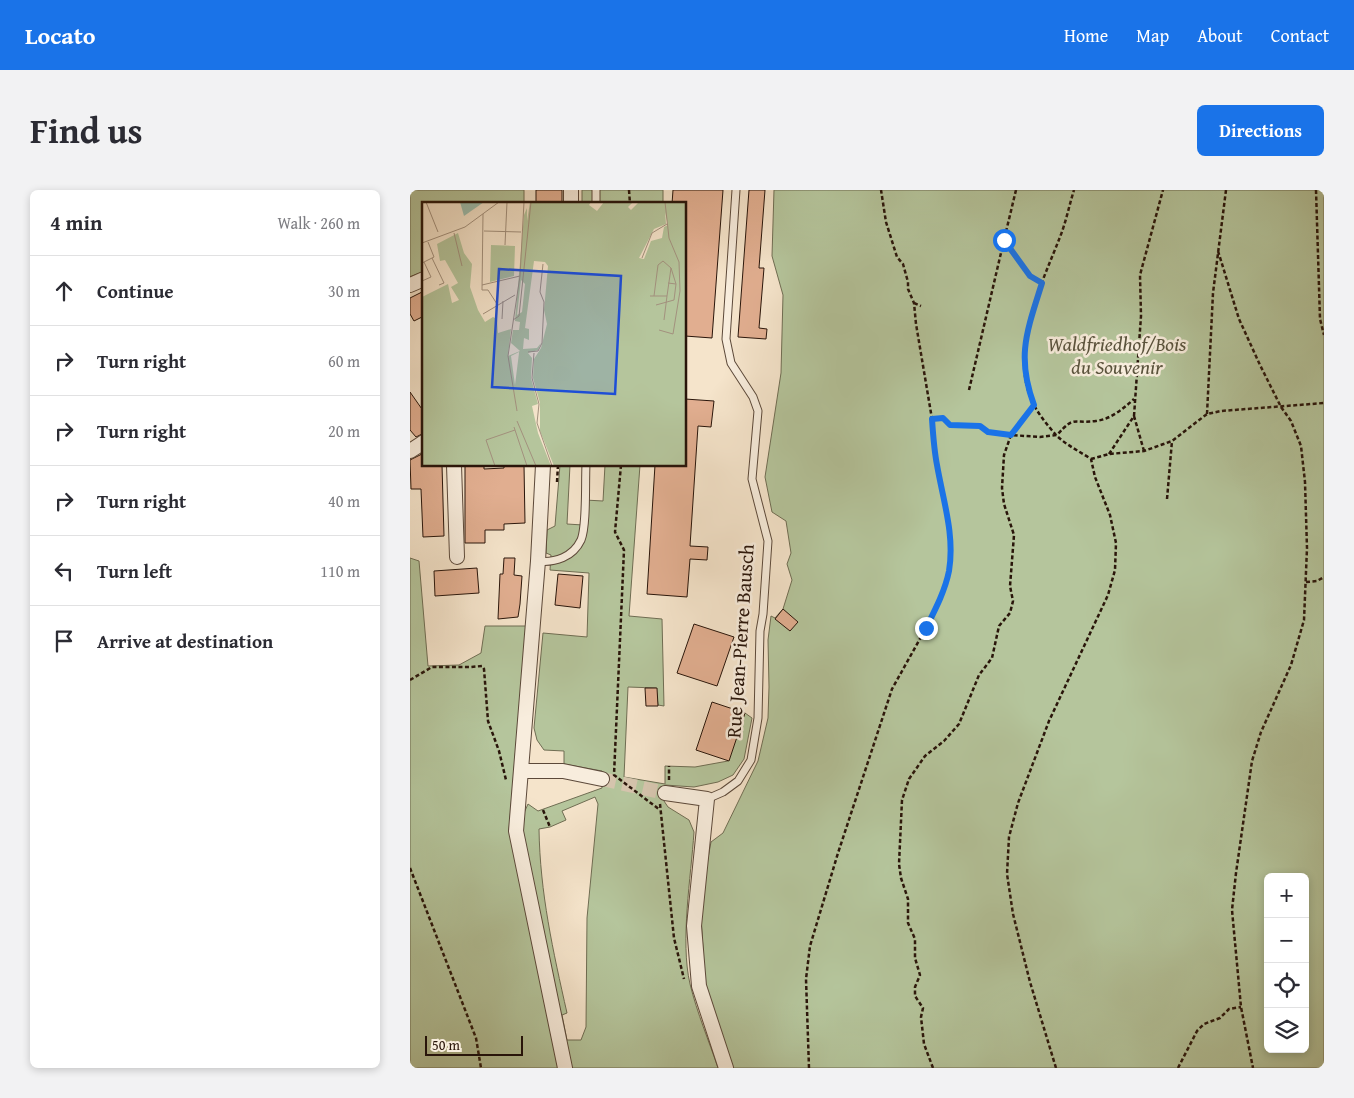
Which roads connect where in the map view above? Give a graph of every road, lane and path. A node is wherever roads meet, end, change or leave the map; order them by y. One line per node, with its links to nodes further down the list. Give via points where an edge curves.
1 (736, 190): 47 (lane, Rue Jean-Pierre Bausch, via 726,339 731,363 753,397 758,411 752,479 768,541 760,631 758,718 751,760 738,781)
2 (881, 190): 13 (path, via 886,222)
3 (1016, 190): 8 (path)
4 (1074, 190): 11 (path)
5 (1163, 190): 17 (path, via 1140,275 1141,316)
6 (1226, 190): 9 (path)
7 (1316, 190): 15 (path, via 1320,319)
8 (1004, 240): 11 (path, via 1030,276); 16 (path)
9 (1218, 251): 20 (path, via 1239,319); 21 (path)
10 (422, 280): 12 (street)
11 (1042, 283): 19 (path, via 1027,331 1024,366)
12 (410, 285)
13 (914, 303): 14 (path); 23 (path)
14 (922, 306)
15 (1324, 335)
16 (969, 390)
17 (1134, 399): 22 (path); 25 (path, via 1116,414 1097,421 1068,423)
18 (1324, 403): 20 (path)
19 (1034, 405): 24 (path); 25 (path)
20 (1281, 407): 21 (path); 40 (path, via 1291,421 1300,446 1305,491)
21 (1207, 414): 26 (path)
22 (1134, 416): 29 (path); 30 (path)
23 (932, 419): 24 (path, via 943,418 950,425 980,426 988,432); 57 (path, via 936,464 948,518 949,571 926,628 892,689 810,946 806,979)
24 (1011, 435): 25 (path); 58 (path, via 1004,456 1002,488 1014,535 1010,613 999,626 992,658 979,675 959,724 924,756 909,779 902,800 899,864 920,975 915,996 922,1008 924,1044)
25 (1057, 436): 31 (path)
26 (1172, 441): 29 (path); 36 (path)
27 (422, 443): 28 (street)
28 (410, 450)
29 (1144, 451): 30 (path)
30 (1110, 454): 31 (path)
31 (1091, 459): 59 (path, via 1110,515 1116,543 1115,570 1108,595 1049,721 1018,803 1010,837 1007,874 1030,982)
32 (454, 466): 37 (street)
33 (543, 466): 38 (street)
34 (586, 466): 38 (lane, via 581,540 572,553 559,560)
35 (621, 466): 49 (path, via 615,532 624,550 614,775)
36 (1167, 499)
37 (457, 557)
38 (538, 561): 43 (street)
39 (1324, 577): 40 (path)
40 (1306, 582): 53 (path, via 1304,620 1252,761 1232,910)
41 (410, 680): 45 (path, via 432,667 482,666 488,721 505,778 511,785)
42 (669, 766): 46 (path)
43 (521, 770): 44 (street, via 564,771); 45 (street)
44 (602, 779)
45 (520, 786): 55 (street, via 516,831)
46 (664, 793): 47 (street); 49 (path)
47 (708, 799): 52 (street, via 694,926)
48 (544, 810): 50 (path)
49 (660, 810): 52 (path, via 674,938 683,978)
50 (550, 827)
51 (410, 868): 54 (path, via 476,1038)
52 (699, 986): 56 (street)
53 (1241, 1007): 60 (path, via 1230,1009 1197,1030); 61 (path)
54 (481, 1068)
55 (565, 1068)
56 (726, 1068)
57 (809, 1068)
58 (933, 1068)
59 (1056, 1068)
60 (1178, 1068)
61 (1253, 1068)

